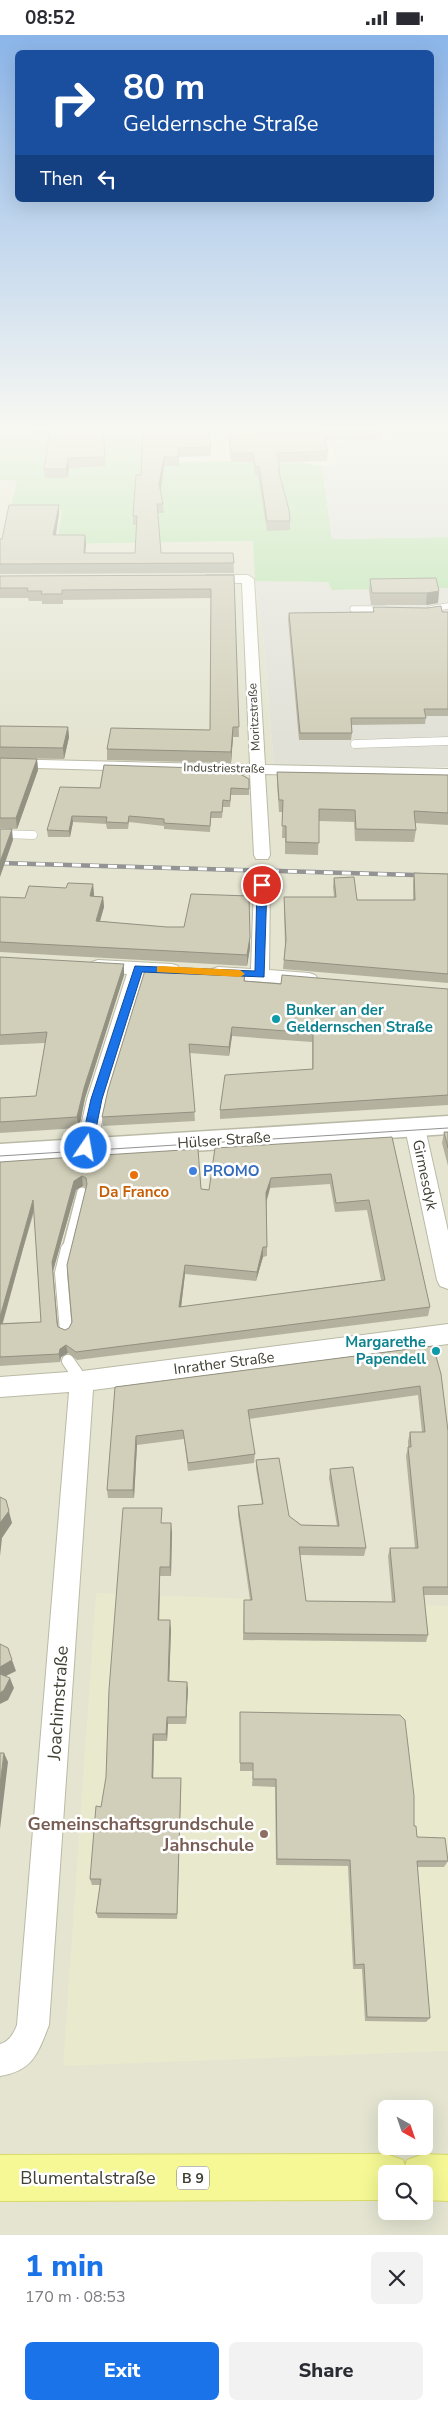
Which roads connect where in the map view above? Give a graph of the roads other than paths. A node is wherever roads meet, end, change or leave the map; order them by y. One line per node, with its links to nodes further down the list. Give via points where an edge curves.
1 (198, 579): 9 (street, Moritzstraße, via 248,579)
2 (448, 606): 5 (lane)
3 (353, 609): 4 (lane)
4 (390, 609)
5 (426, 610)
6 (448, 741): 7 (lane)
7 (355, 744)
8 (0, 763): 9 (street, Industriestraße)
9 (258, 769): 10 (street, Industriestraße); 13 (street, Moritzstraße)
10 (448, 774)
11 (0, 833): 12 (lane)
12 (33, 835)
13 (262, 855)
14 (262, 885): 19 (street)
15 (79, 965): 16 (street)
16 (138, 968): 17 (street); 24 (street, via 97,1099)
17 (185, 971)
18 (204, 972): 19 (street)
19 (260, 975): 20 (street)
20 (329, 981)
21 (448, 1125): 22 (street, Hülser Straße)
22 (415, 1128): 24 (street, Hülser Straße); 26 (street, Girmesdyk)
23 (0, 1153): 24 (street, Hülser Straße)
24 (85, 1153)
25 (82, 1192): 27 (lane, via 61,1273)
26 (448, 1280)
27 (66, 1331)
28 (448, 1335): 29 (street, Inrather Straße)
29 (75, 1371): 30 (street, Inrather Straße); 31 (street, Joachimstraße, via 33,2025 24,2048 9,2060)
30 (0, 1387)
31 (0, 2060)
32 (378, 2177): 34 (main road, Blumentalstraße / B 9)
33 (433, 2177): 35 (main road)
34 (0, 2178)
35 (448, 2178)

